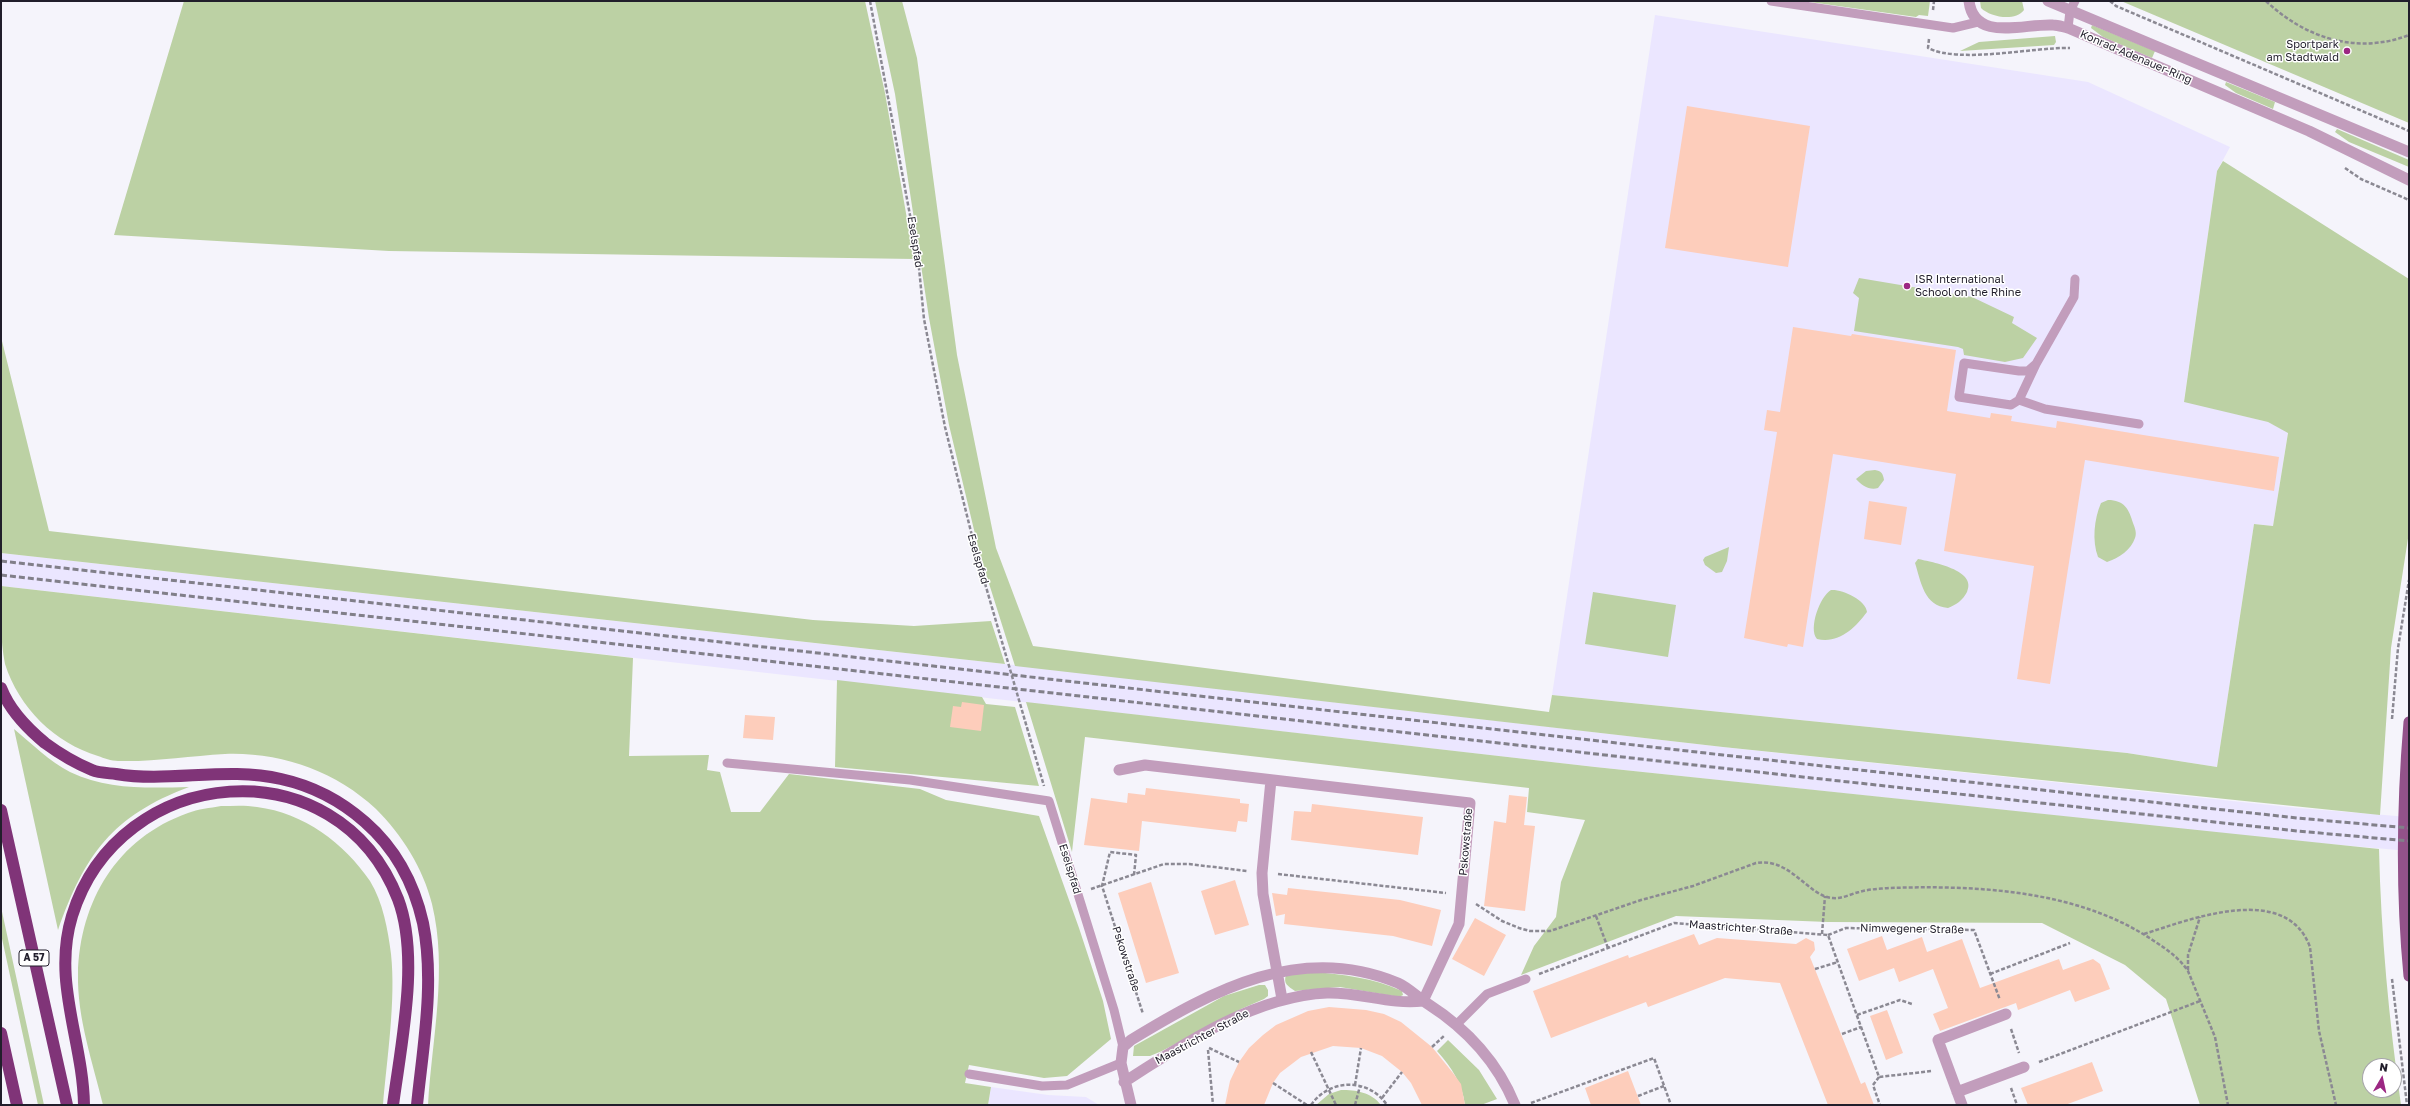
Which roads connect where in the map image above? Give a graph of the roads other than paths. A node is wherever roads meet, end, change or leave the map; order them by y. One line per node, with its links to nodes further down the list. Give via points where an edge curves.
1 (1771, 1): 5 (lane, via 1954,28)
2 (1969, 1): 5 (street, via 1970,10)
3 (2048, 1): 4 (street, Konrad-Adenauer-Ring)
4 (2073, 6): 6 (lane); 7 (street, Konrad-Adenauer-Ring)
5 (1978, 22): 6 (street, Konrad-Adenauer-Ring, via 1998,28 2053,25)
6 (2068, 28): 8 (street, Konrad-Adenauer-Ring)
7 (2317, 113): 8 (street); 9 (street, Konrad-Adenauer-Ring)
8 (2309, 131): 10 (street, Konrad-Adenauer-Ring)
9 (2409, 152)
10 (2409, 180)
11 (2075, 279): 12 (lane, via 2074,297)
12 (2036, 364): 13 (lane); 13 (lane, via 2028,371 2019,371 1964,363 1959,397 2011,405)
13 (2019, 400): 14 (lane, via 2045,408)
14 (2139, 424)
15 (1, 688): 39 (highway, via 4,697 31,732 61,755 93,771 131,777 244,774 280,778 317,789 349,808 378,834 402,865 416,896 423,924 427,957 427,1009)
16 (2409, 722): 22 (main road, via 2404,804)
17 (727, 762): 29 (lane, Eselspfad, via 903,780 1049,801)
18 (1119, 770): 19 (street, Pskowstraße, via 1145,764)
19 (1271, 780): 21 (street, via 1262,894); 25 (street, Pskowstraße, via 1470,803 1459,924)
20 (1, 810): 36 (highway, A 57)
21 (1276, 972): 24 (street); 25 (street, via 1302,968 1352,970 1398,984); 29 (street, via 1248,979 1222,990)
22 (2409, 976)
23 (1526, 979): 27 (lane, via 1487,994)
24 (1282, 999): 25 (street, Maastrichter Straße, via 1328,993 1369,996 1393,1002); 33 (street, Maastrichter Straße, via 1244,1013 1202,1035)
25 (1423, 1001): 27 (street)
26 (2006, 1014): 34 (street, via 1938,1040)
27 (1457, 1024): 41 (street, via 1488,1057)
28 (1, 1033): 35 (highway)
29 (1123, 1046): 30 (street, Eselspfad)
30 (1121, 1063): 32 (lane, via 1067,1085 1042,1086); 33 (street, Eselspfad)
31 (2024, 1067): 34 (street)
32 (969, 1074)
33 (1124, 1082): 40 (street, Eselspfad)
34 (1957, 1092): 42 (street)
35 (17, 1105)
36 (67, 1105)
37 (84, 1105): 38 (highway, via 83,1078 66,999 64,956 72,917 86,883 110,850 138,824 171,805 206,794 243,790 279,794 316,808 339,821 364,844 385,871 398,900 406,932 408,958 405,1009)
38 (393, 1105)
39 (417, 1105)
40 (1131, 1105)
41 (1515, 1105)
42 (1962, 1105)

